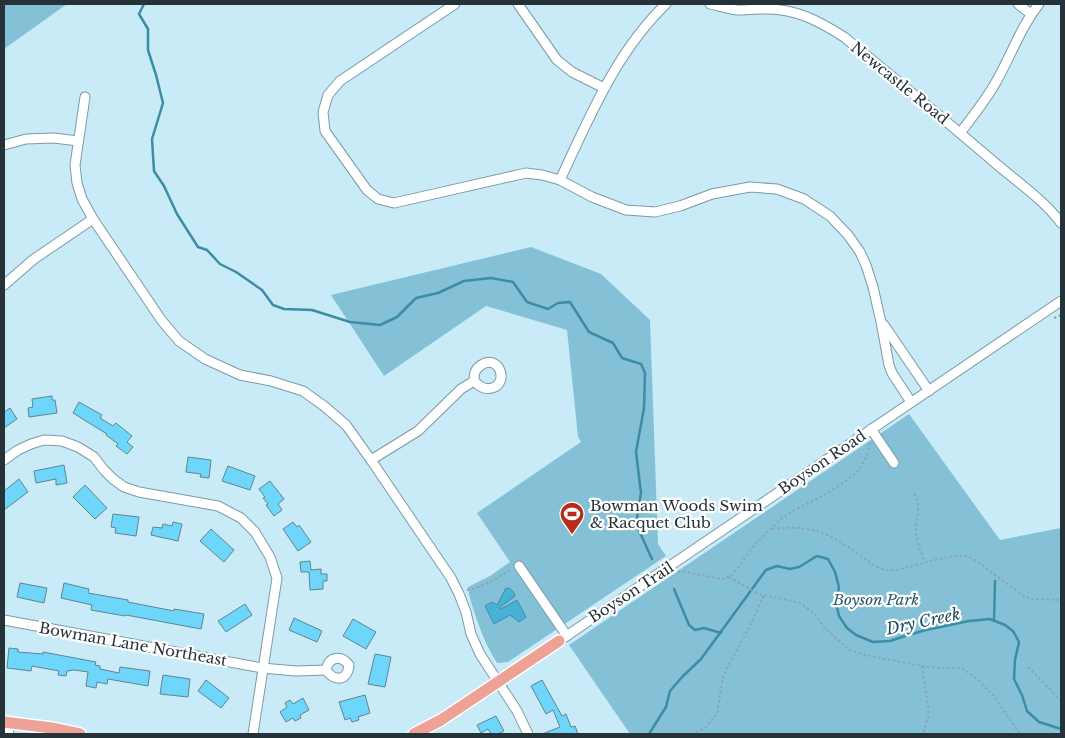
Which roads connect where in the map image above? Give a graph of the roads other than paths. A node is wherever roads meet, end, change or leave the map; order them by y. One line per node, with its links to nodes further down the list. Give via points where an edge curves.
1 (455, 4): 14 (street, via 340,81 328,96 322,112 325,131 367,190 378,199 394,203 526,173)
2 (518, 4): 9 (street, via 557,60 572,72)
3 (666, 4): 9 (street, via 624,54)
4 (710, 4): 7 (street, Newcastle Road, via 735,10)
5 (1018, 4): 8 (street)
6 (1039, 4): 8 (street)
7 (783, 7): 11 (street, Newcastle Road, via 826,25 844,37)
8 (1031, 14): 11 (street, via 987,99)
9 (604, 88): 14 (street)
10 (85, 97): 12 (street)
11 (960, 133): 16 (street, Newcastle Road, via 1040,200)
12 (78, 141): 13 (street, via 26,139); 15 (street, via 77,183)
13 (4, 145)
14 (560, 180): 19 (street, via 592,197 636,211 656,212 712,194 750,187 777,189 804,198 830,216 860,252)
15 (93, 219): 17 (street, via 34,259); 25 (street, via 179,341 205,359 240,375 303,391 346,425)
16 (1061, 223)
17 (4, 285)
18 (1061, 301): 21 (street, Boyson Road)
19 (882, 322): 21 (street); 22 (street, via 892,373)
20 (474, 381): 25 (street, via 461,389 418,431)
21 (929, 391): 22 (street, Boyson Road)
22 (911, 402): 23 (street, Boyson Road)
23 (874, 433): 26 (street); 29 (street, Boyson Road)
24 (4, 460): 30 (street, via 31,444 44,440 62,441 94,457 113,479 124,486 139,492 218,506 241,518 255,532 270,556 276,578)
25 (372, 460): 32 (street, via 451,578 480,654)
26 (894, 463)
27 (519, 566): 29 (street)
28 (4, 620): 30 (street, Bowman Lane Northeast)
29 (563, 638): 32 (main road)
30 (262, 668): 31 (street, Bowman Lane Northeast); 35 (street)
31 (326, 670)
32 (498, 682): 36 (main road); 37 (street)
33 (6, 726): 34 (main road, via 52,728)
34 (80, 734)
35 (253, 734)
36 (414, 734)
37 (528, 734)

